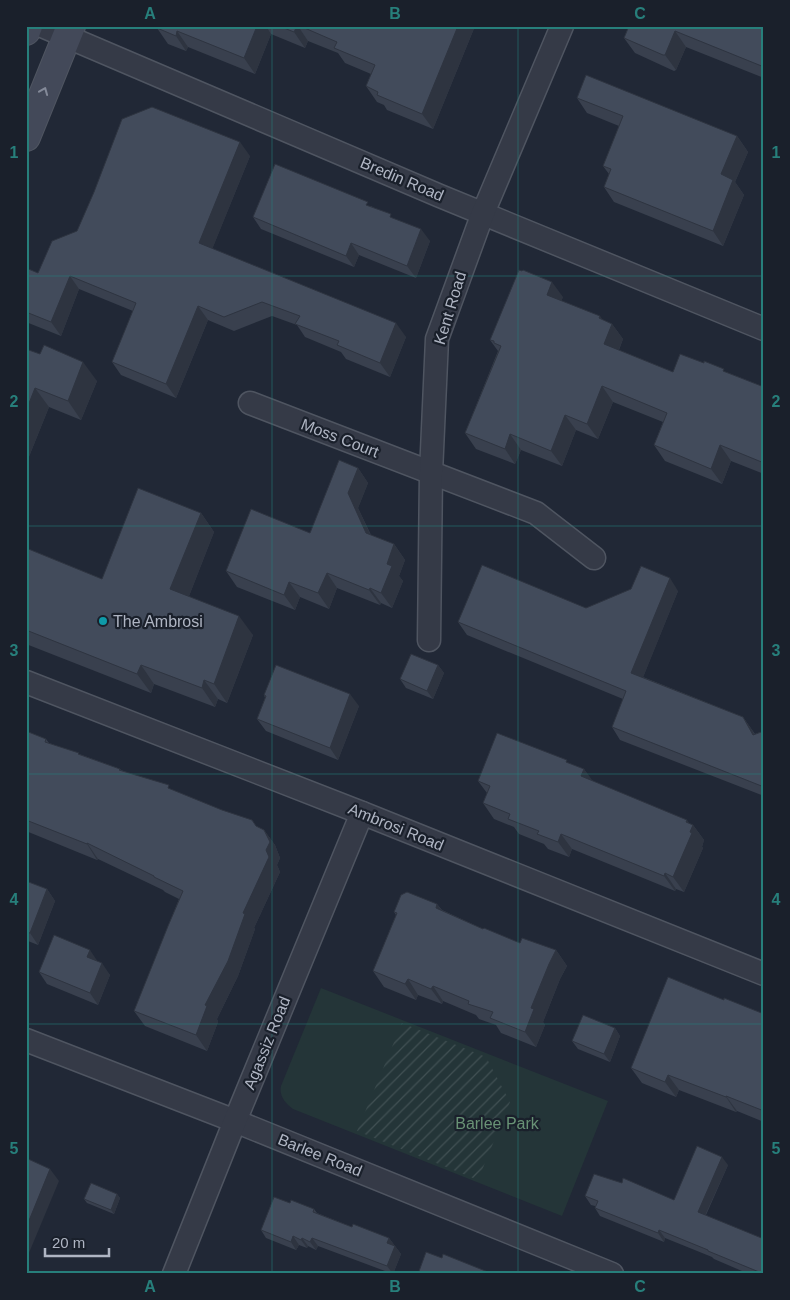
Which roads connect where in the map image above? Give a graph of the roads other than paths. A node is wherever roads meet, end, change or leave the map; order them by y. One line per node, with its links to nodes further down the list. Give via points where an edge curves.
1 (28, 26): 4 (main road)
2 (562, 26): 6 (street, Kent Road)
3 (60, 30): 5 (main road, one-way to 3); 6 (street, Bredin Road)
4 (26, 31)
5 (26, 137)
6 (483, 213): 7 (street, Bredin Road); 9 (street, Kent Road, via 438,339)
7 (764, 330)
8 (250, 403): 9 (street, Moss Court)
9 (431, 473): 10 (street, Moss Court, via 536,513); 11 (street, Kent Road)
10 (594, 558)
11 (429, 640)
12 (26, 682): 13 (street, Ambrosi Road)
13 (362, 813): 14 (street, Ambrosi Road); 16 (street, Agassiz Road)
14 (764, 974)
15 (26, 1040): 16 (street, Barlee Road)
16 (235, 1121): 17 (street, Agassiz Road); 18 (street, Barlee Road)
17 (174, 1274)
18 (612, 1274)

